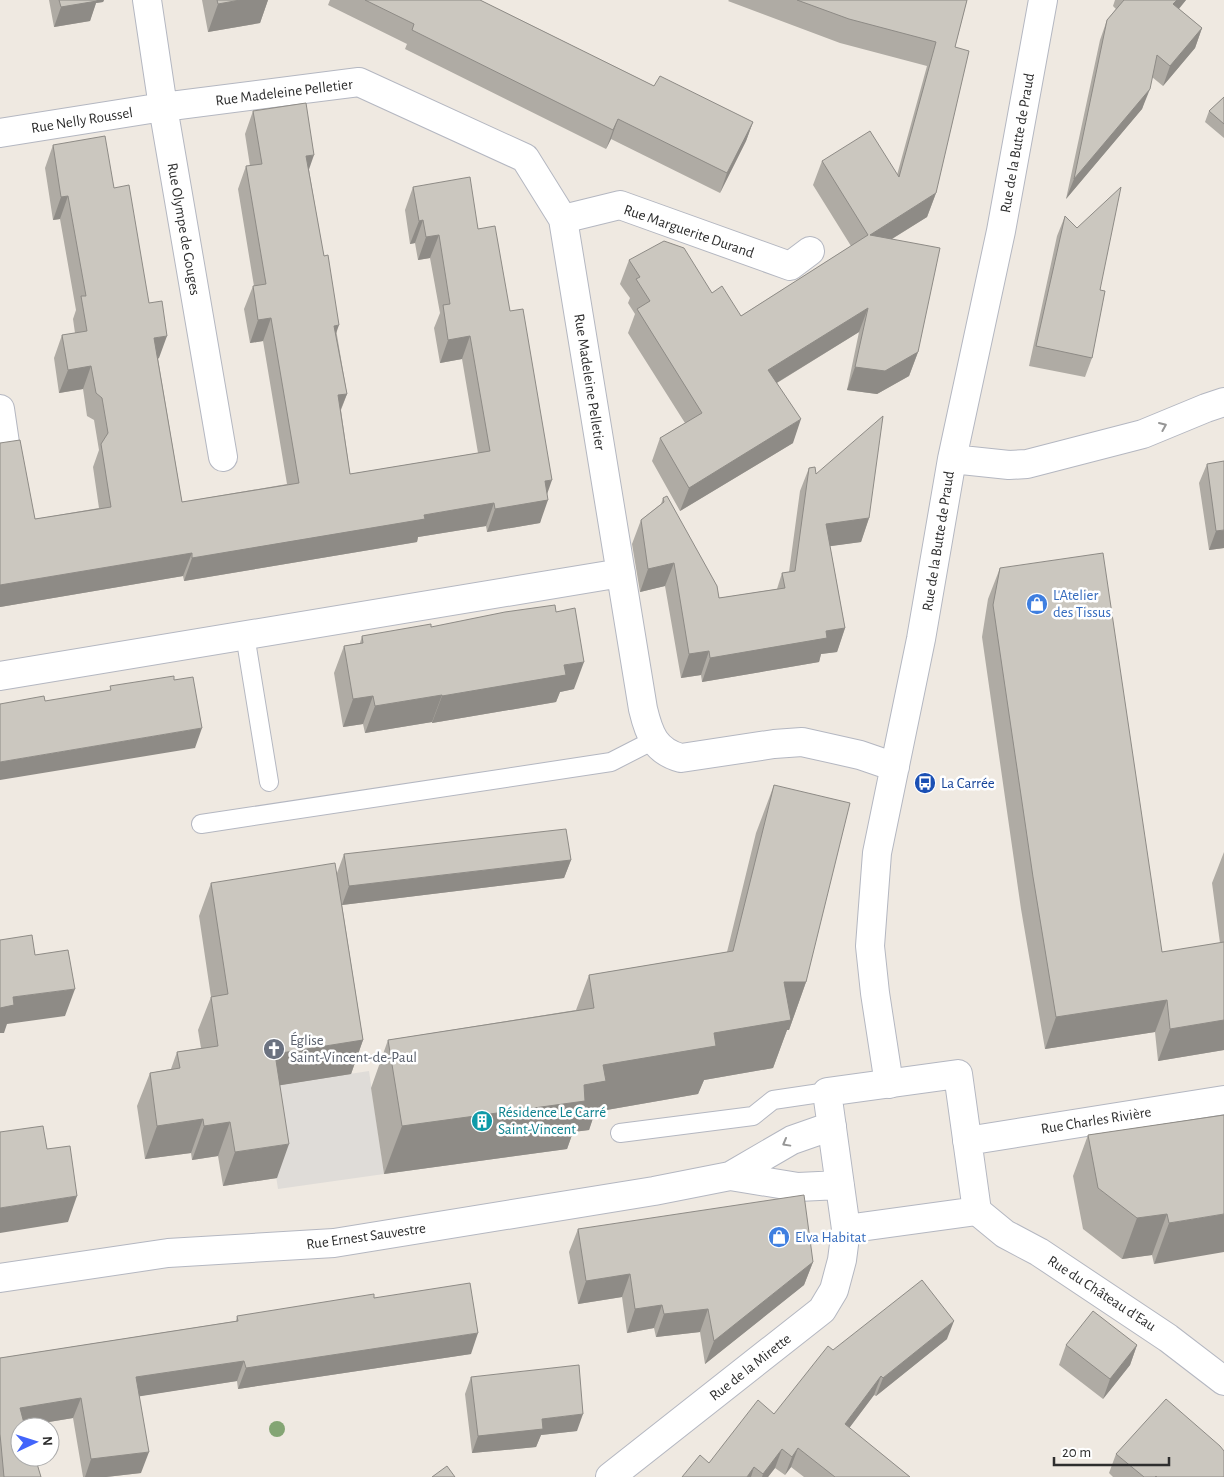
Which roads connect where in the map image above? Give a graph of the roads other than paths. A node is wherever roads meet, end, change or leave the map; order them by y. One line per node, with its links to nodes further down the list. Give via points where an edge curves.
1 (147, 0): 3 (street, Rue Olympe de Gouges)
2 (1042, 0): 11 (street, Rue de la Butte de Praud, via 1001,231)
3 (163, 107): 4 (street, Rue Nelly Roussel); 5 (street, Rue Madeleine Pelletier, via 359,82 525,158); 10 (street, Rue Olympe de Gouges)
4 (0, 133)
5 (563, 219): 6 (street, Rue Marguerite Durand, via 620,206 790,266); 12 (street, Rue Madeleine Pelletier)
6 (810, 250)
7 (1224, 402): 11 (street, one-way to 7, via 1027,464 1143,434)
8 (0, 409): 9 (street)
9 (5, 443)
10 (223, 457)
11 (952, 459): 16 (street, Rue de la Butte de Praud, via 928,607)
12 (621, 573): 13 (street); 15 (street, Rue Madeleine Pelletier, via 643,709)
13 (245, 636): 14 (street); 17 (lane)
14 (0, 676)
15 (654, 740): 16 (street, via 667,752 681,758 802,742 860,755); 18 (lane, via 611,762)
16 (895, 767): 19 (street, Rue de la Butte de Praud, via 877,853 870,946)
17 (268, 782)
18 (201, 824)
19 (890, 1084): 20 (street); 24 (street, via 958,1074)
20 (827, 1092): 22 (street, Rue de la Mirette); 23 (lane, via 774,1100 753,1116)
21 (1224, 1100): 24 (street, Rue Charles Rivière)
22 (832, 1126): 25 (street, Rue Ernest Sauvestre, one-way to 25, via 792,1140); 26 (street, Rue de la Mirette)
23 (620, 1133)
24 (967, 1140): 27 (street)
25 (730, 1176): 26 (street, Rue Ernest Sauvestre, via 798,1188); 29 (street, Rue Ernest Sauvestre, via 334,1243 168,1253)
26 (840, 1185): 28 (street, Rue de la Mirette)
27 (977, 1210): 28 (street); 30 (street, Rue du Château d'Eau, via 1005,1234 1039,1252 1168,1338)
28 (846, 1229): 31 (street, Rue de la Mirette, via 834,1290 822,1310)
29 (0, 1278)
30 (1224, 1381)
31 (610, 1477)

